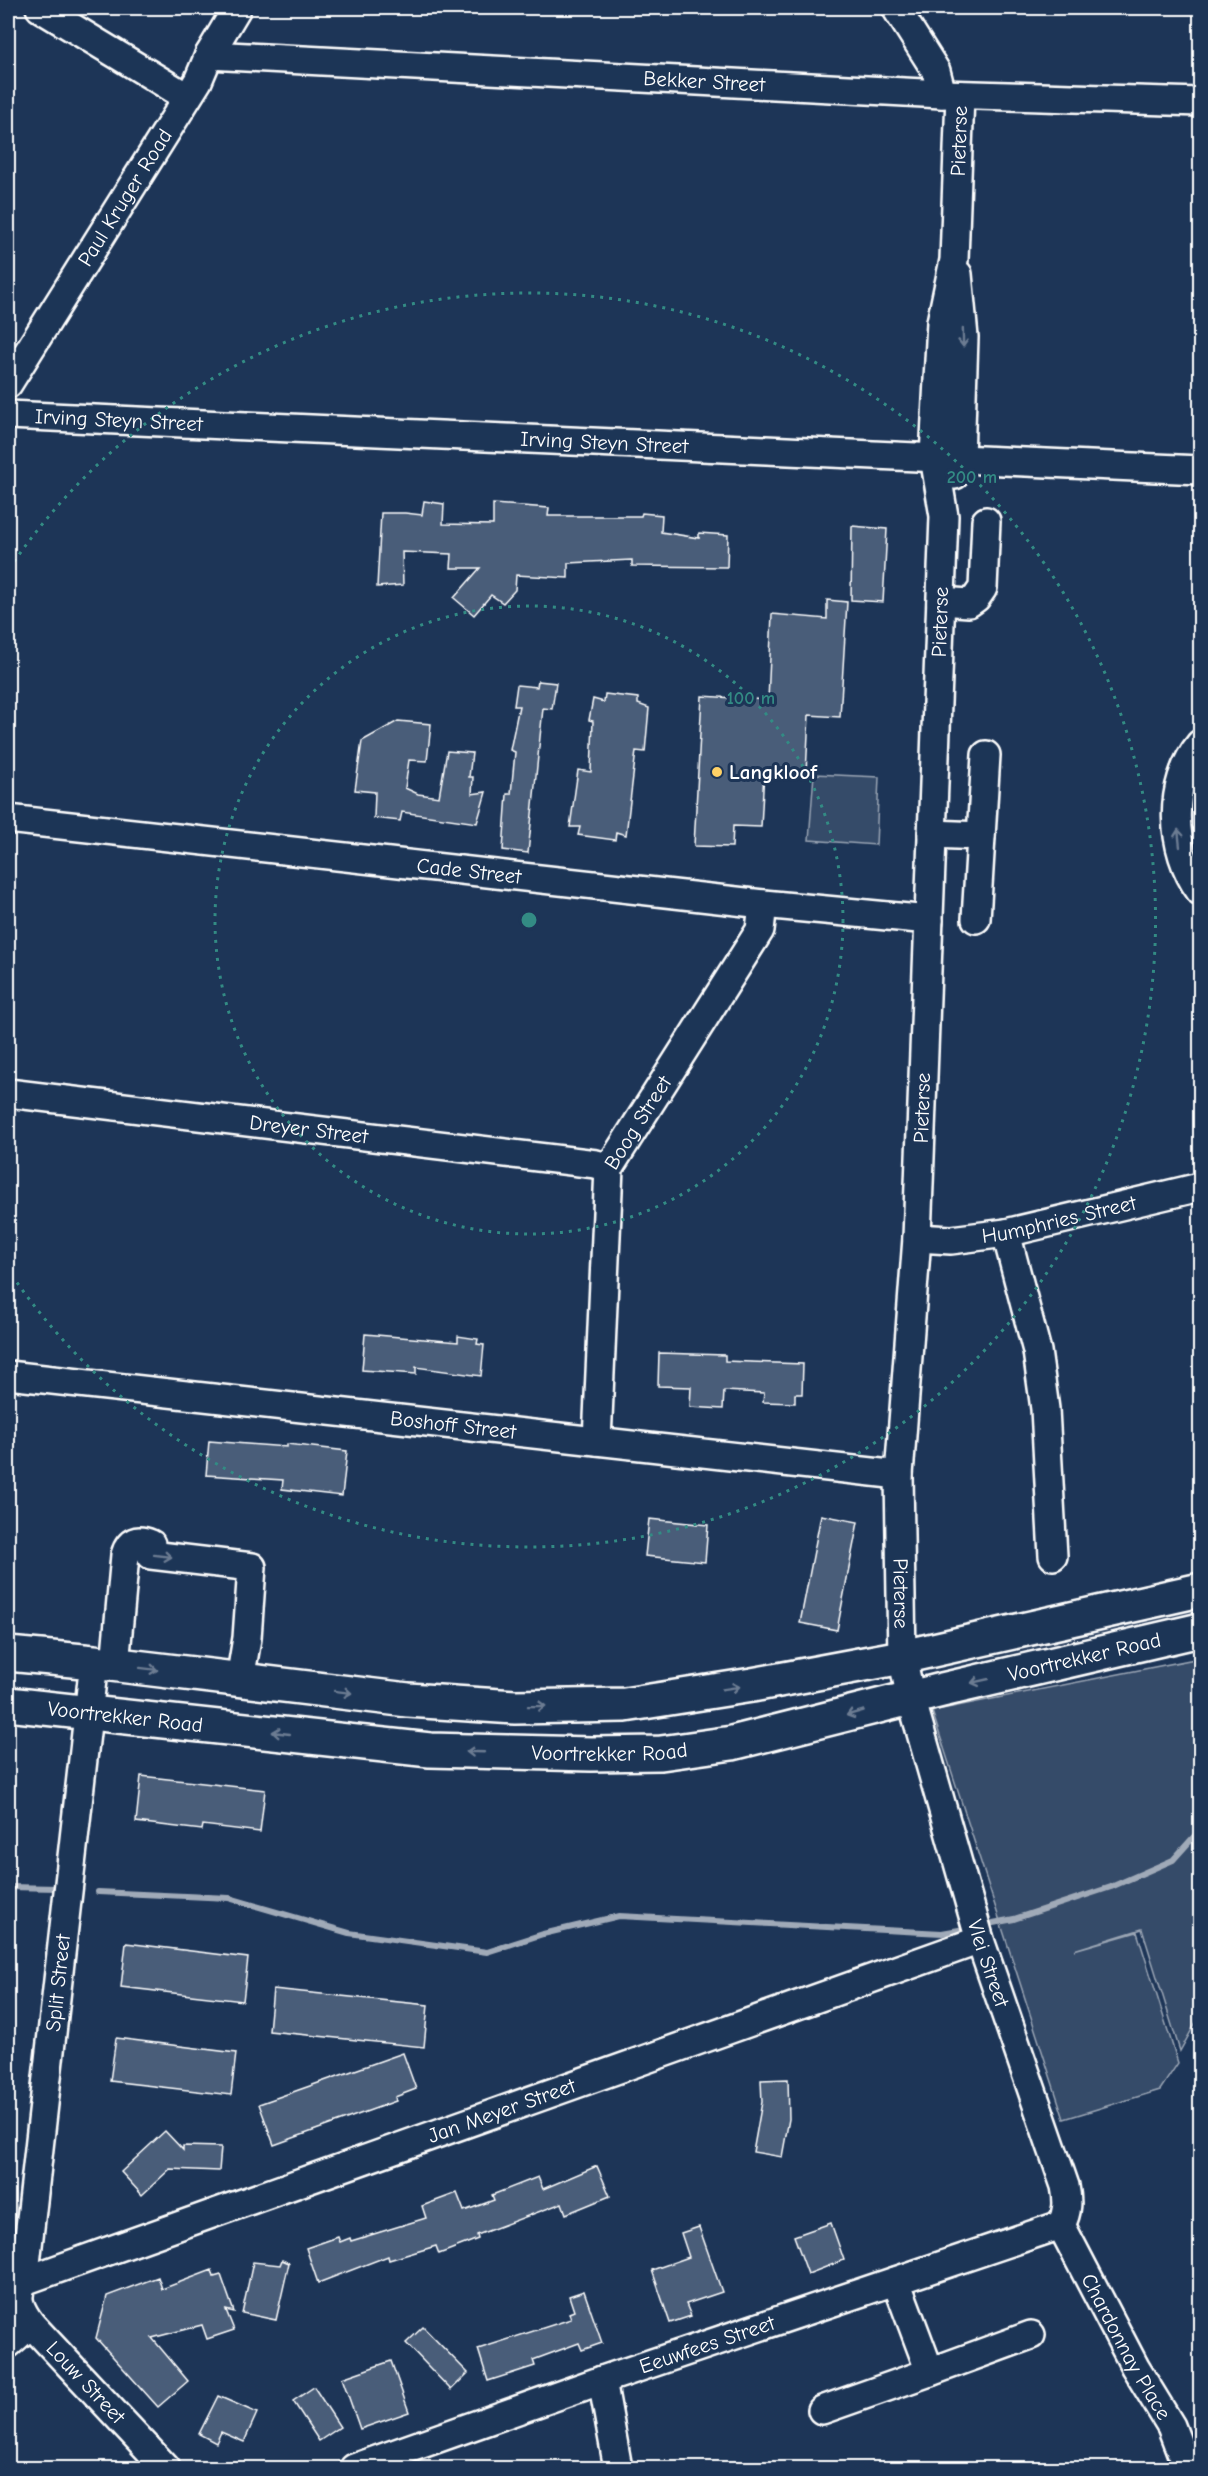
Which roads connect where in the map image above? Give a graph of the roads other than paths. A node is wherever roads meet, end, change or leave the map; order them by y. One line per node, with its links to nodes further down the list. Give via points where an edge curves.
1 (40, 8): 6 (street)
2 (237, 8): 4 (street, Paul Kruger Road)
3 (896, 8): 5 (street)
4 (209, 55): 5 (street, Bekker Street); 6 (street, Paul Kruger Road)
5 (951, 95): 7 (street, Bekker Street); 10 (street, Pieterse, via 954,260 940,322)
6 (187, 96): 8 (street, Paul Kruger Road)
7 (1200, 102)
8 (8, 384)
9 (8, 415): 10 (street, Irving Steyn Street)
10 (947, 458): 11 (street, Irving Steyn Street); 13 (street, Pieterse)
11 (1200, 470)
12 (986, 521): 13 (street, via 983,588 969,603)
13 (941, 601): 17 (street, Pieterse)
14 (1200, 744): 19 (street, one-way to 14, via 1188,874 1178,843 1177,813 1180,785)
15 (986, 755): 18 (street)
16 (8, 819): 20 (street, Cade Street)
17 (932, 834): 18 (street); 22 (street, Pieterse)
18 (981, 836): 21 (street)
19 (1200, 891)
20 (763, 904): 22 (street, Cade Street); 24 (street, Boog Street, via 759,930)
21 (976, 919)
22 (929, 920): 27 (street, Pieterse)
23 (8, 1093): 24 (street, Dreyer Street)
24 (609, 1168): 29 (street, Boog Street)
25 (1200, 1187): 26 (street, Humphries Street)
26 (1006, 1233): 27 (street, Humphries Street, via 951,1240); 31 (street, via 1037,1351 1045,1408)
27 (917, 1238): 30 (street, Pieterse)
28 (8, 1375): 29 (street, Boshoff Street)
29 (597, 1441): 30 (street, Boshoff Street)
30 (899, 1475): 35 (street, Pieterse)
31 (1053, 1556)
32 (1200, 1590): 35 (main road, Voortrekker Road)
33 (1200, 1630): 38 (main road, Voortrekker Road, one-way to 38)
34 (8, 1654): 36 (main road, Voortrekker Road)
35 (902, 1657): 37 (main road, Voortrekker Road, one-way to 35, via 408,1700 515,1707 625,1705); 38 (street, Pieterse)
36 (104, 1664): 37 (main road, Voortrekker Road, one-way to 37); 37 (street, Split Street, one-way to 37, via 125,1555 131,1543 141,1541 151,1544 151,1555 252,1567); 40 (street, Split Street)
37 (240, 1680)
38 (911, 1698): 40 (main road, Voortrekker Road, one-way to 40, via 732,1743 660,1753 430,1750); 41 (street, Vlei Street)
39 (8, 1704): 40 (main road, Voortrekker Road)
40 (88, 1712): 44 (street, Split Street)
41 (980, 1940): 42 (street, Vlei Street, via 1065,2186 1066,2215); 44 (street, Jan Meyer Street)
42 (1061, 2225): 43 (street, Eeuwfees Street); 53 (street, Chardonnay Place, via 1171,2426)
43 (896, 2281): 47 (street); 48 (street, Eeuwfees Street)
44 (20, 2302): 46 (street, Jan Meyer Street); 50 (street, Louw Street)
45 (1031, 2335): 47 (street)
46 (8, 2344)
47 (930, 2372): 49 (street)
48 (602, 2380): 51 (street, Eeuwfees Street); 52 (street)
49 (822, 2410)
50 (166, 2469)
51 (354, 2469)
52 (618, 2469)
53 (1187, 2469)

